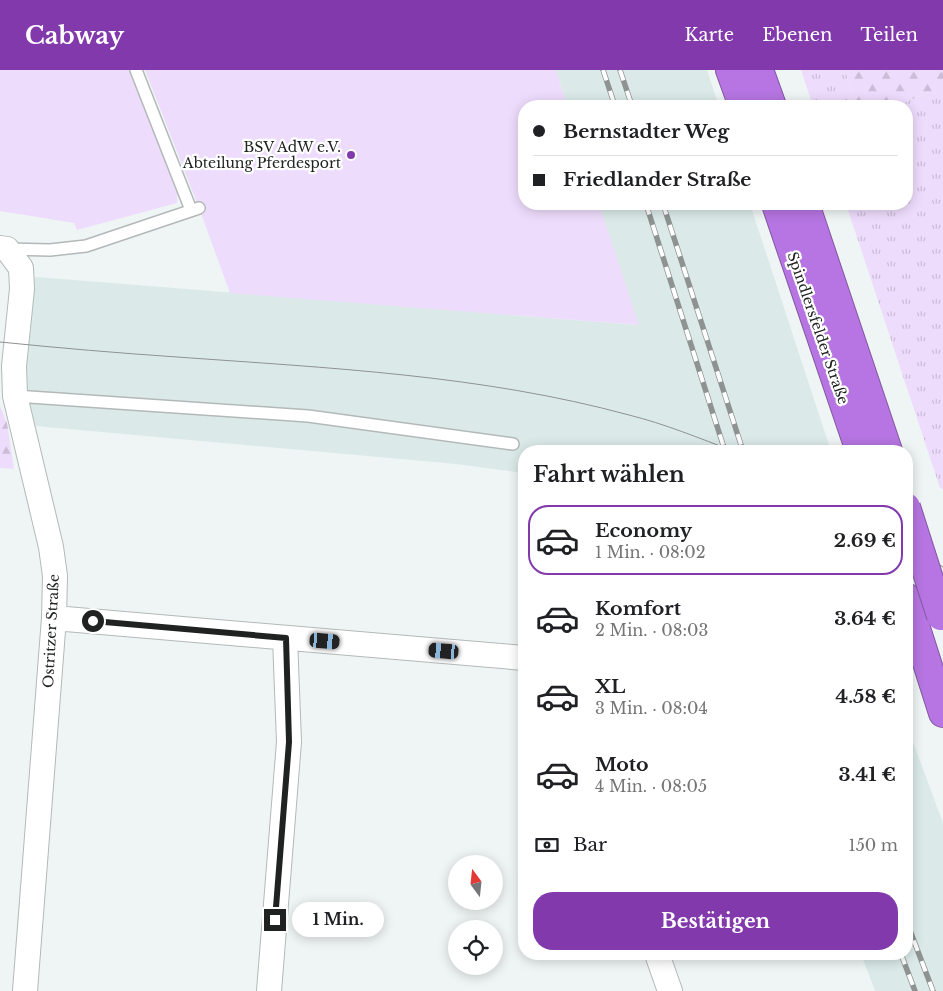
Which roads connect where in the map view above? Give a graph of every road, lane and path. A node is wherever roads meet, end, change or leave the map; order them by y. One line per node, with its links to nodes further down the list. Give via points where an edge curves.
1 (136, 70): 8 (lane, via 195,209 86,246 50,250)
2 (730, 70): 4 (highway)
3 (759, 70): 5 (highway)
4 (740, 100)
5 (770, 100)
6 (778, 210): 11 (highway, Spindlersfelder Straße)
7 (807, 210): 12 (highway, Spindlersfelder Straße)
8 (4, 248): 9 (street, Ostritzer Straße, via 20,268 22,289 14,366)
9 (15, 396): 10 (lane, via 308,416); 14 (street, Ostritzer Straße, via 51,547)
10 (513, 444)
11 (858, 445)
12 (886, 445)
13 (913, 529): 16 (highway, bridge)
14 (54, 618): 17 (street); 21 (street, Ostritzer Straße)
15 (913, 618): 19 (highway)
16 (942, 619)
17 (286, 638): 18 (street); 22 (street, via 289,742)
18 (518, 657)
19 (943, 713)
20 (659, 960): 23 (street)
21 (25, 991)
22 (269, 991)
23 (670, 991)

